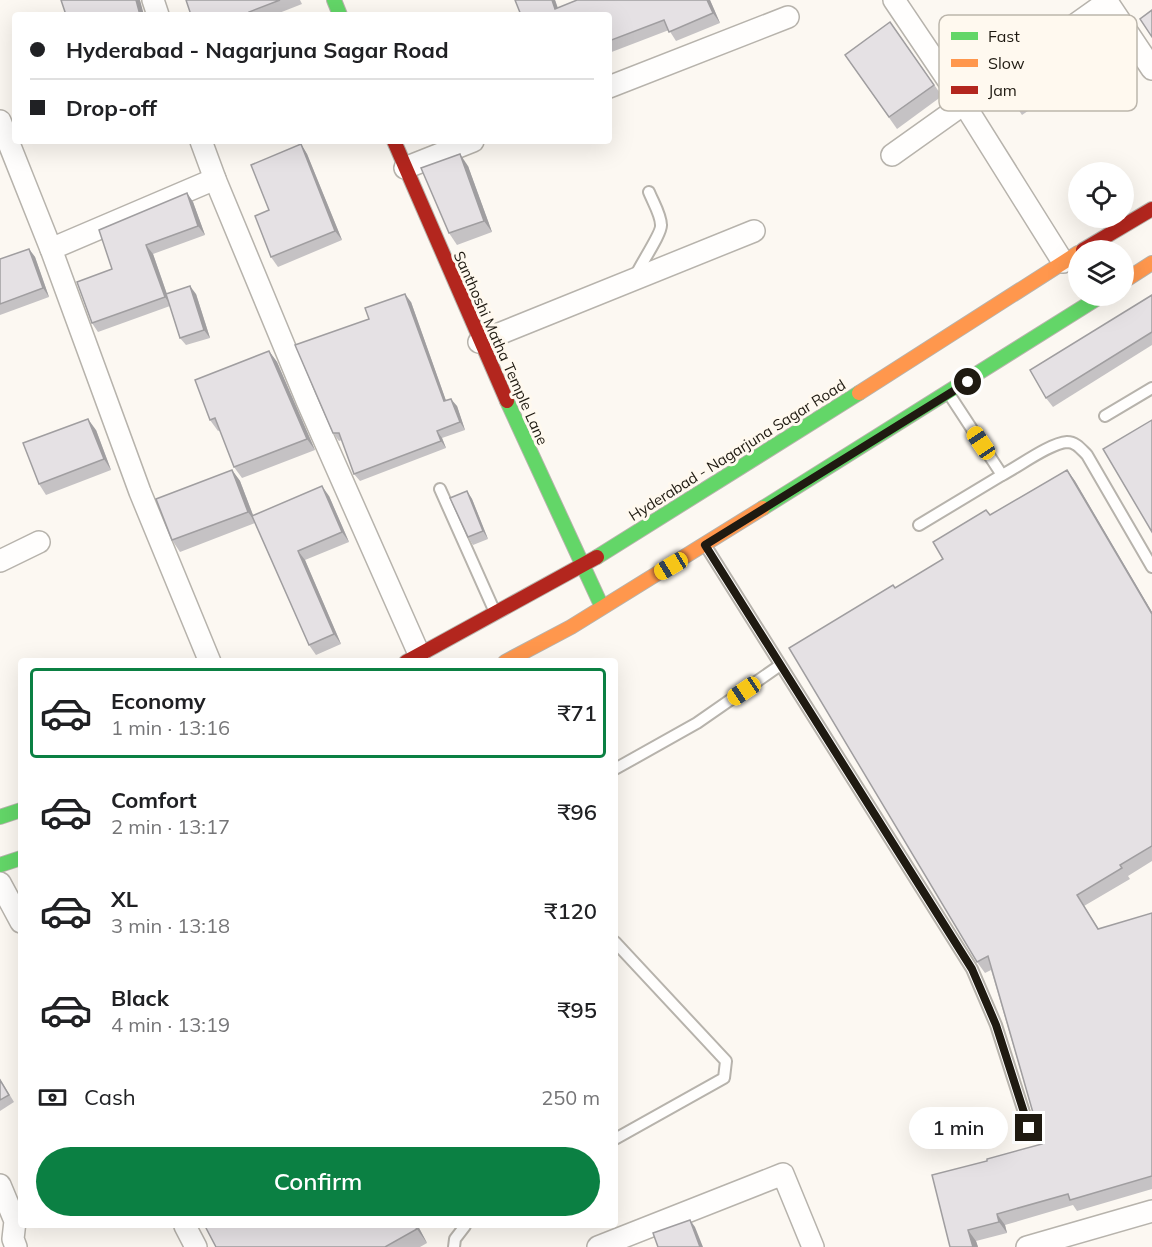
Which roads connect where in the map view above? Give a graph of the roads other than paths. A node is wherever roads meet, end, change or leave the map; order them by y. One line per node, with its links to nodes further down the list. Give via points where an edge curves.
1 (894, 0): 7 (street)
2 (1106, 1): 3 (street); 4 (street)
3 (1087, 15)
4 (1115, 15)
5 (788, 17): 9 (street)
6 (1137, 47): 8 (street)
7 (939, 67)
8 (1152, 69)
9 (612, 86)
10 (954, 111): 16 (street)
11 (969, 111): 24 (street)
12 (0, 121): 23 (street)
13 (202, 144): 18 (street)
14 (395, 144): 17 (main road, Santhoshi Matha Temple Lane)
15 (465, 144): 17 (street)
16 (892, 155)
17 (405, 168): 30 (main road, Santhoshi Matha Temple Lane)
18 (215, 179): 23 (street); 45 (street)
19 (649, 192): 28 (lane, via 661,225)
20 (1152, 209): 22 (main road)
21 (754, 231): 28 (street)
22 (1100, 240)
23 (51, 249): 44 (street, via 140,492)
24 (1068, 254)
25 (1068, 260): 40 (main road, Hyderabad - Nagarjuna Sagar Road)
26 (1152, 262): 27 (main road)
27 (1134, 274)
28 (634, 280): 30 (street)
29 (1085, 306): 32 (main road)
30 (479, 342): 40 (main road, Santhoshi Matha Temple Lane)
31 (1152, 388): 33 (lane)
32 (949, 394): 34 (lane); 38 (main road)
33 (1105, 416)
34 (1002, 475): 36 (lane); 41 (lane, via 1058,445 1078,445)
35 (440, 489): 43 (lane)
36 (919, 525)
37 (39, 542): 39 (street)
38 (705, 545): 42 (main road); 47 (lane)
39 (0, 561)
40 (581, 567): 42 (main road, Santhoshi Matha Temple Lane); 43 (main road, Hyderabad - Nagarjuna Sagar Road)
41 (1152, 567)
42 (602, 607): 46 (main road)
43 (496, 613): 45 (main road, Hyderabad - Nagarjuna Sagar Road)
44 (208, 658)
45 (412, 658)
46 (512, 658)
47 (779, 666): 48 (lane, via 697,723); 56 (lane, via 972,969 996,1025)
48 (618, 767)
49 (18, 811): 50 (main road)
50 (0, 817)
51 (18, 859): 52 (main road)
52 (0, 865)
53 (0, 883): 54 (street)
54 (18, 916)
55 (618, 945): 57 (lane, via 726,1061 724,1078)
56 (1029, 1128)
57 (618, 1137)
58 (0, 1185): 62 (street, via 15,1221)
59 (1152, 1211): 67 (street)
60 (186, 1228): 63 (street)
61 (462, 1228): 64 (lane)
62 (10, 1240)
63 (196, 1247)
64 (454, 1247)
65 (597, 1247): 66 (street, via 783,1174)
66 (813, 1247)
67 (1027, 1247)

